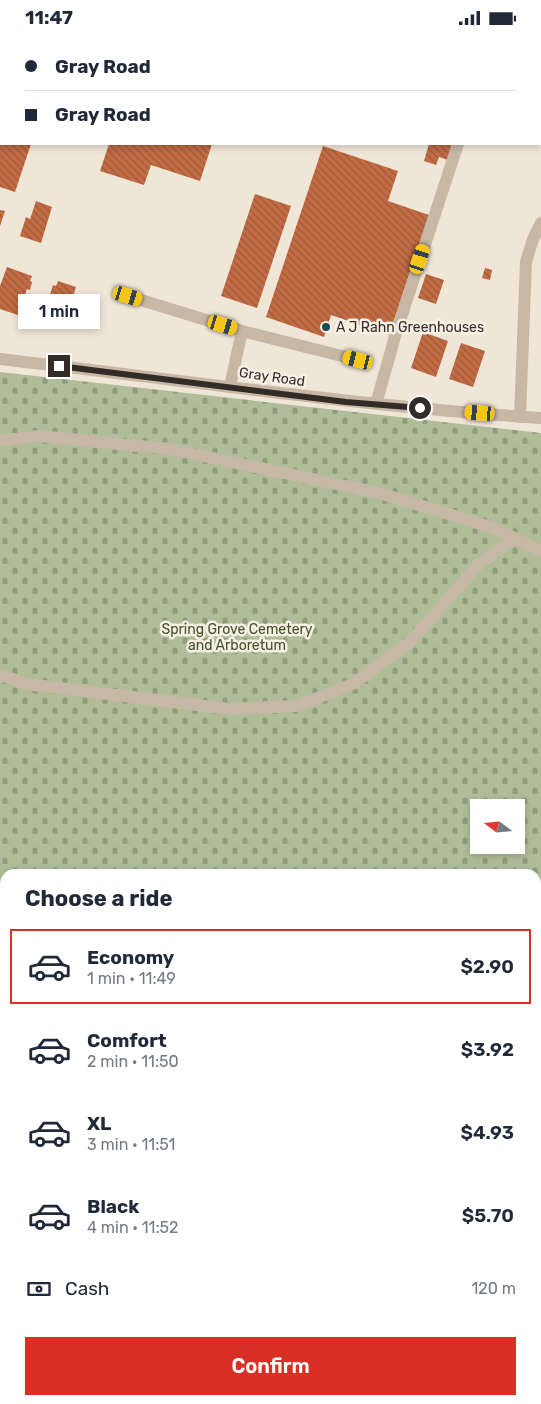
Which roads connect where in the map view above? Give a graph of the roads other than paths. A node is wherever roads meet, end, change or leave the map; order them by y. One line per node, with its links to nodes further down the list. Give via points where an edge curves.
1 (458, 145): 8 (street)
2 (541, 223): 9 (street, via 526,262)
3 (128, 296): 4 (street)
4 (242, 331): 6 (street); 7 (street)
5 (0, 359): 7 (street, Gray Road)
6 (358, 360)
7 (230, 386): 8 (street, Gray Road)
8 (376, 404): 9 (street, Gray Road)
9 (520, 417): 10 (street, Gray Road)
10 (541, 418)
11 (0, 441): 12 (street, via 38,437 170,449 379,493 494,528)
12 (514, 538): 13 (street); 14 (street, via 478,565 410,641 354,683 297,706 229,709 27,684)
13 (541, 551)
14 (0, 675)

